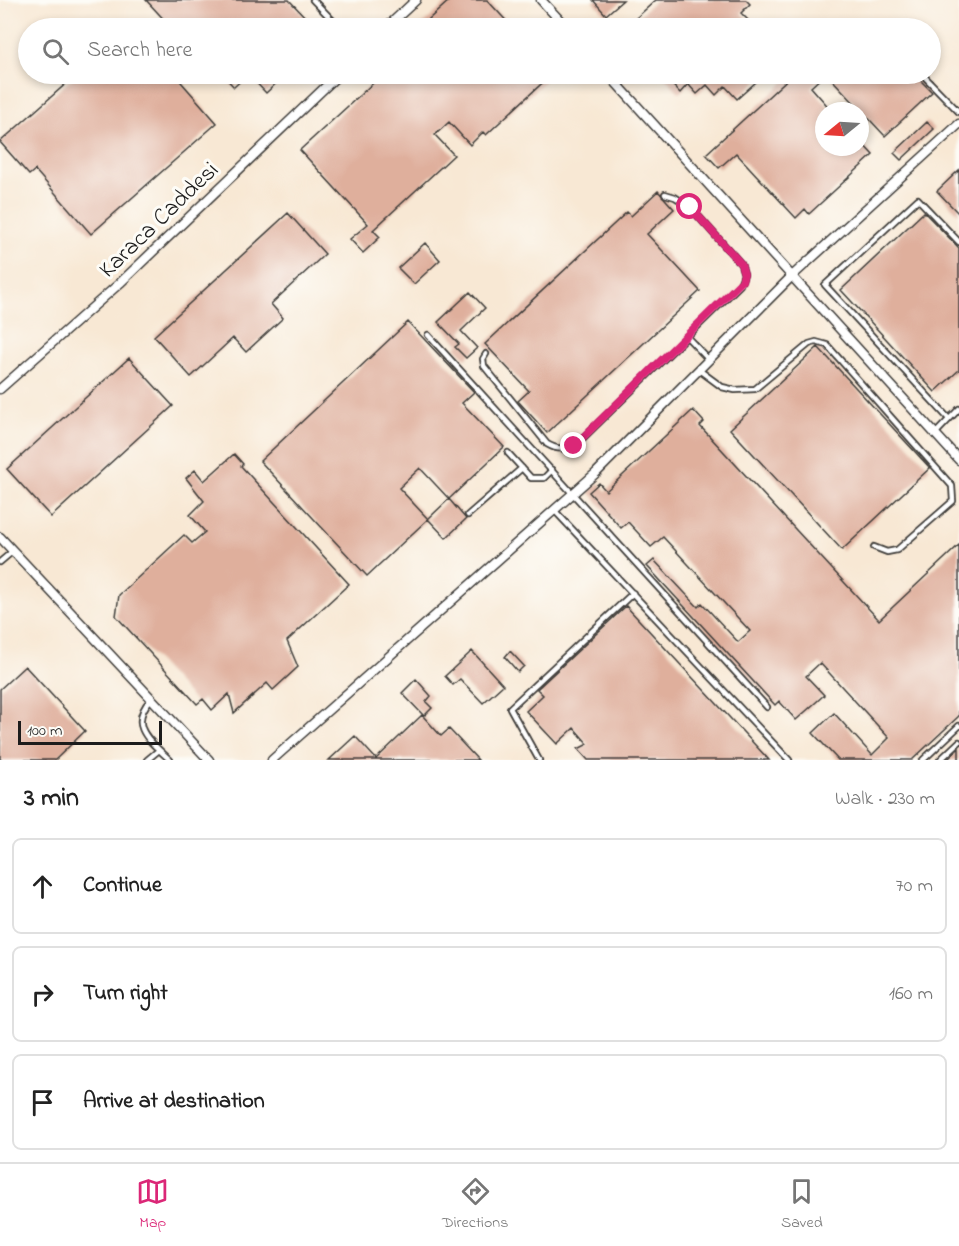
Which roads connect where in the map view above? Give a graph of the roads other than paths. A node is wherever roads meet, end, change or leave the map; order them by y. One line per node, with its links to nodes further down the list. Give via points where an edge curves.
1 (314, 0): 4 (lane)
2 (416, 0): 5 (street)
3 (541, 0): 6 (street)
4 (330, 18)
5 (397, 18)
6 (558, 18)
7 (329, 84): 20 (street, Karaca Caddesi, via 120,283)
8 (617, 84): 14 (street)
9 (932, 84): 10 (lane)
10 (959, 112)
11 (959, 124): 14 (street)
12 (664, 194): 16 (lane, via 690,207 744,270 740,285)
13 (959, 242): 22 (lane, via 918,199 825,285)
14 (791, 277): 18 (street); 23 (street)
15 (428, 335): 27 (lane)
16 (687, 337): 17 (lane, via 578,443 564,449 546,444 484,366); 18 (lane)
17 (486, 354)
18 (709, 360): 19 (street)
19 (699, 370): 28 (street); 29 (lane, via 722,387 755,389 809,344 824,343)
20 (0, 388)
21 (959, 409): 22 (lane)
22 (950, 419): 23 (lane)
23 (935, 434): 25 (street)
24 (508, 453): 26 (lane)
25 (959, 460)
26 (522, 468): 27 (lane, via 538,480); 31 (lane)
27 (552, 470): 28 (lane)
28 (574, 493): 30 (street); 38 (lane)
29 (957, 494): 33 (lane, via 902,547 887,552)
30 (555, 511): 36 (lane); 45 (street)
31 (468, 515)
32 (0, 537): 34 (street)
33 (874, 547)
34 (13, 551): 35 (lane); 37 (street)
35 (0, 562)
36 (633, 593): 46 (lane, via 510,708); 47 (lane)
37 (152, 699): 41 (lane, via 142,709 140,722); 44 (street)
38 (768, 707)
39 (959, 726): 48 (lane)
40 (959, 742): 49 (lane)
41 (159, 750): 42 (lane); 43 (lane)
42 (147, 760)
43 (170, 760)
44 (208, 760)
45 (272, 760)
46 (539, 760)
47 (789, 760)
48 (923, 760)
49 (940, 760)

